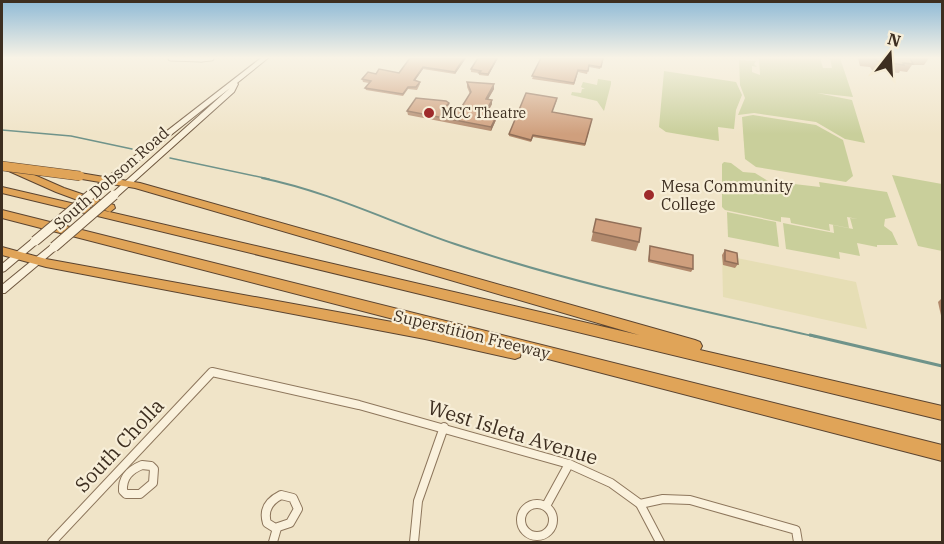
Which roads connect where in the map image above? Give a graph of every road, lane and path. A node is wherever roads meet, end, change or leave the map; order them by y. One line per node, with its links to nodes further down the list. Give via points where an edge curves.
1 (235, 84): 3 (main road, South Dobson Road); 4 (main road, South Dobson Road, via 232,91)
2 (2, 165): 3 (highway, bridge); 9 (highway, via 105,206)
3 (109, 180): 4 (highway); 8 (main road, South Dobson Road, bridge)
4 (128, 183): 10 (main road, South Dobson Road, bridge); 14 (highway)
5 (2, 189): 9 (highway, Superstition Freeway)
6 (2, 214): 17 (highway, Superstition Freeway)
7 (2, 251): 8 (highway)
8 (17, 256): 10 (highway); 11 (main road, South Dobson Road)
9 (288, 257): 14 (highway, Superstition Freeway)
10 (38, 261): 12 (main road, South Dobson Road); 17 (highway, via 425,333)
11 (2, 269)
12 (2, 290)
13 (212, 372): 16 (street, West Isleta Avenue); 23 (street, South Cholla, via 125,471)
14 (860, 394): 15 (highway, Superstition Freeway)
15 (942, 413)
16 (444, 427): 19 (street, West Isleta Avenue); 25 (street, via 418,501)
17 (873, 436): 18 (highway, Superstition Freeway)
18 (942, 453)
19 (570, 464): 20 (street, West Isleta Avenue, via 611,483); 21 (street)
20 (640, 504): 26 (street); 27 (street, via 663,499 690,500 796,530)
21 (546, 506)
22 (277, 528): 24 (street)
23 (52, 543)
24 (273, 543)
25 (414, 543)
26 (660, 543)
27 (798, 543)

